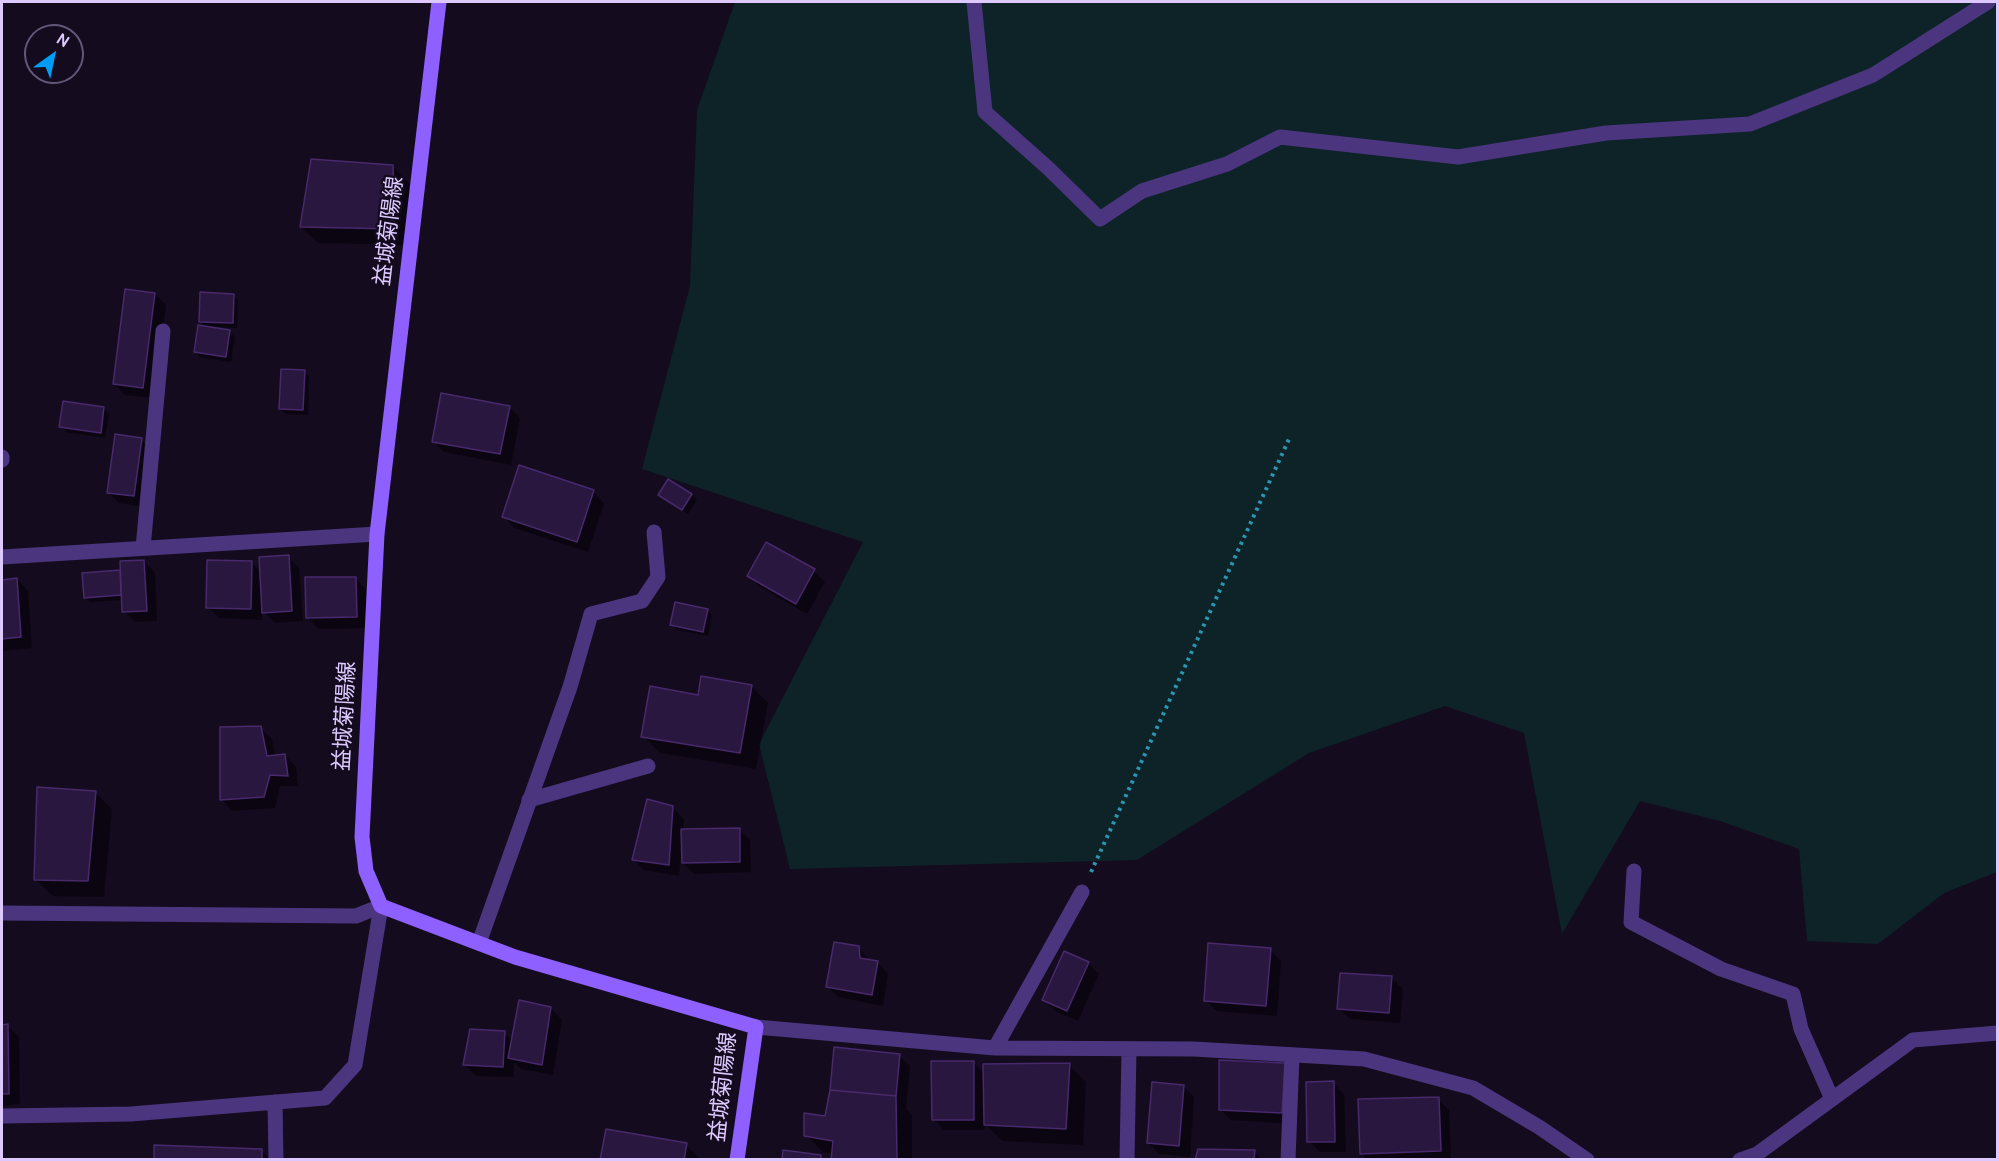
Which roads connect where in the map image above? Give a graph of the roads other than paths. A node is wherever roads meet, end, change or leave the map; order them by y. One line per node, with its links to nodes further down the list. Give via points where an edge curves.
1 (439, 2): 6 (main road, 益城菊陽線)
2 (974, 2): 3 (street, via 985,112 1100,219 1142,191 1227,164 1280,137 1458,157 1606,133 1750,124 1873,75)
3 (1988, 2)
4 (163, 331): 7 (street)
5 (654, 532): 10 (street, via 658,577 642,601 591,614)
6 (377, 534): 7 (street); 13 (main road, 益城菊陽線, via 362,837 366,871)
7 (143, 548): 8 (street)
8 (2, 557)
9 (648, 766): 10 (street)
10 (530, 800): 15 (street)
11 (1634, 871): 21 (street, via 1631,922 1721,969 1793,994 1801,1029)
12 (1082, 892): 18 (street)
13 (381, 906): 14 (street, via 356,916); 15 (main road, 益城菊陽線); 22 (street, via 356,1065 325,1098)
14 (2, 913)
15 (479, 943): 16 (main road, 益城菊陽線)
16 (756, 1027): 18 (street); 25 (main road, 益城菊陽線)
17 (1998, 1033): 21 (street, via 1913,1040)
18 (995, 1048): 19 (street)
19 (1129, 1049): 20 (street); 26 (street)
20 (1292, 1055): 27 (street); 28 (street, via 1364,1059 1473,1088)
21 (1832, 1099): 29 (street, via 1757,1154)
22 (275, 1102): 23 (street, via 131,1114); 24 (street)
23 (2, 1116)
24 (276, 1160)
25 (737, 1160)
26 (1127, 1160)
27 (1288, 1160)
28 (1587, 1160)
29 (1740, 1160)

